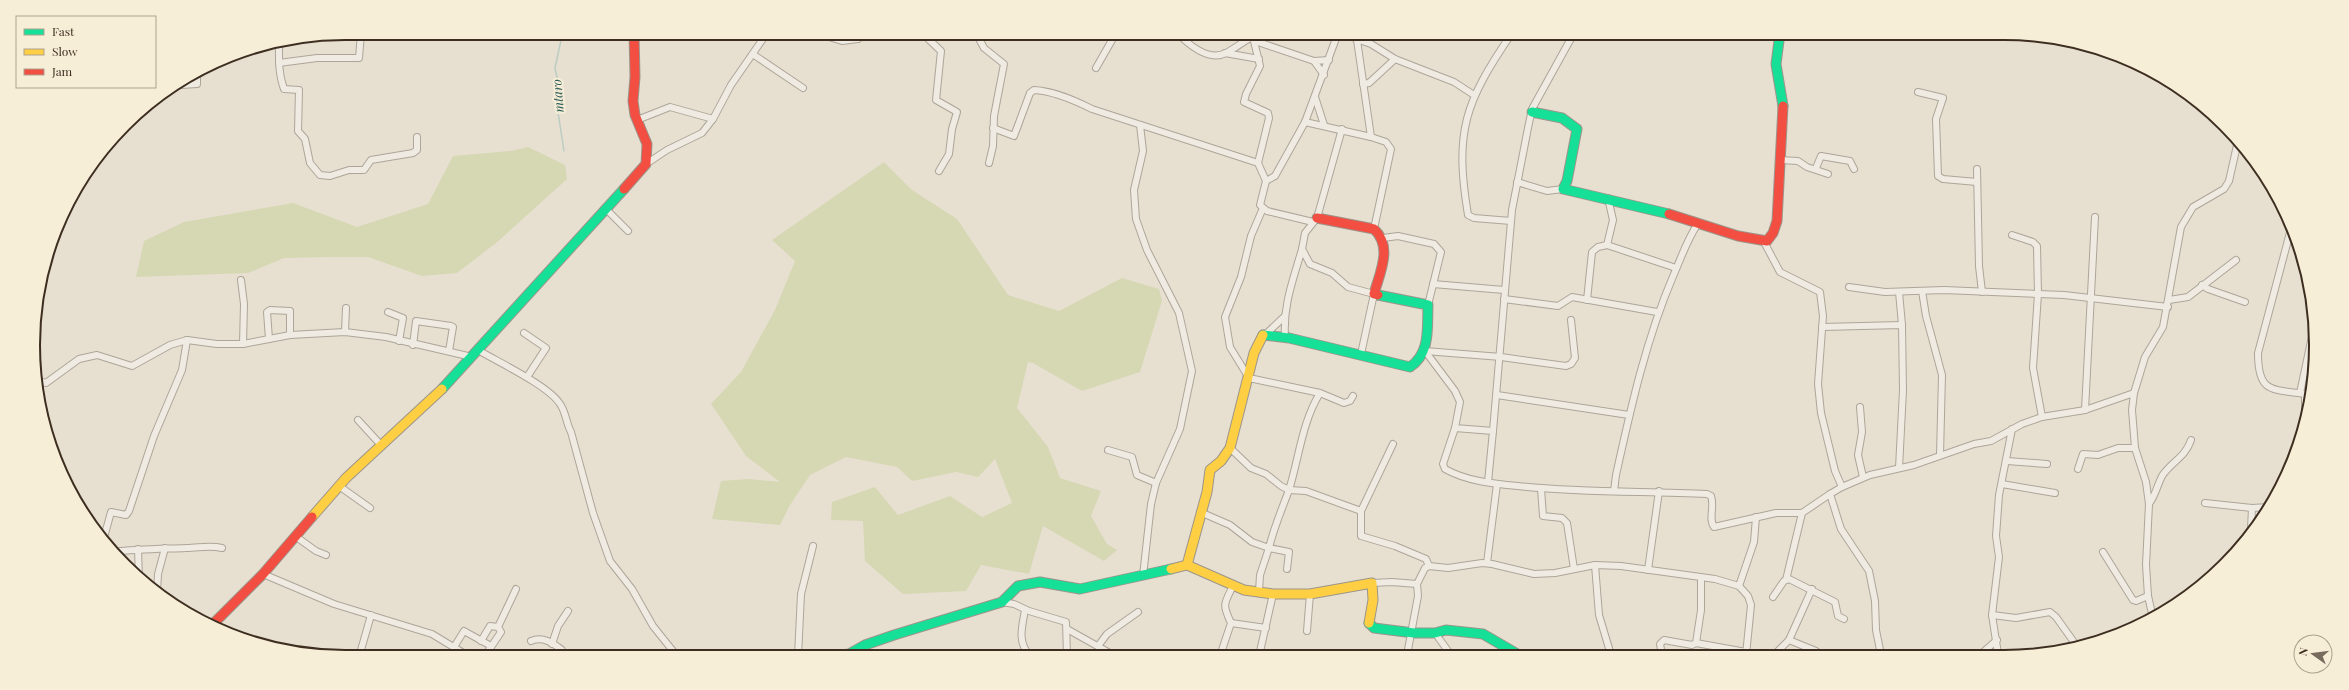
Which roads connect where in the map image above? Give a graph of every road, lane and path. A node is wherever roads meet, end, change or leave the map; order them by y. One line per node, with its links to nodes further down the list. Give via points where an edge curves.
1 (360, 40): 26 (street, via 359,58 317,58)
2 (634, 40): 38 (street, via 633,101)
3 (763, 40): 21 (street)
4 (839, 40): 5 (street)
5 (850, 40)
6 (931, 40): 54 (street, via 941,51 936,100 957,112 949,154)
7 (980, 40): 42 (street, via 984,48 1004,64)
8 (1112, 40): 27 (street)
9 (1186, 40): 20 (street, via 1199,51)
10 (1246, 40): 20 (street)
11 (1254, 40): 23 (street)
12 (1261, 40): 25 (street)
13 (1336, 40): 24 (street)
14 (1357, 40): 30 (street)
15 (1363, 40): 22 (street)
16 (1508, 40): 34 (street)
17 (1570, 40): 36 (street)
18 (1779, 40): 47 (street, via 1776,64 1783,106)
19 (279, 47): 26 (street)
20 (1225, 54): 23 (street)
21 (754, 55): 32 (street); 37 (street, via 731,85)
22 (1395, 58): 30 (street); 34 (street, via 1454,82)
23 (1259, 59): 49 (street, via 1260,66 1244,100 1268,113)
24 (1329, 60): 25 (street); 28 (street)
25 (1314, 61): 28 (street)
26 (279, 63): 44 (street, via 284,89 299,90 298,131 304,139 310,163 320,175 330,176 350,170 364,170 371,160 413,153 417,150)
27 (1096, 68)
28 (1324, 74): 35 (street)
29 (198, 78): 31 (street, via 197,84)
30 (1364, 84): 45 (street)
31 (186, 85)
32 (803, 88)
33 (1918, 92): 59 (street, via 1943,98 1936,119 1938,176 1943,180)
34 (1474, 95): 67 (street, via 1461,147 1468,215 1474,218)
35 (1316, 98): 39 (street); 41 (street)
36 (1532, 112): 57 (street, via 1543,112 1568,120 1577,129); 58 (street)
37 (713, 118): 38 (street, via 670,107); 50 (street, via 702,134 667,150)
38 (637, 120): 50 (street, via 647,144)
39 (1305, 122): 41 (street); 56 (street, via 1275,176)
40 (1140, 125): 42 (street, via 1092,109 1074,100 1034,90 1030,94 1014,136); 49 (street); 149 (street, via 1143,151 1134,190 1136,219 1147,250 1179,313 1192,372 1180,429)
41 (1324, 125): 43 (street)
42 (993, 128): 48 (street)
43 (1342, 130): 45 (street); 66 (street)
44 (417, 137)
45 (1371, 137): 69 (street, via 1386,142 1391,149)
46 (2236, 148): 92 (street, via 2229,181 2224,189 2193,207 2181,227 2173,263)
47 (1780, 160): 51 (street, via 1798,161 1807,167); 74 (street, via 1776,220 1771,237)
48 (989, 163)
49 (1258, 163): 56 (street)
50 (646, 164): 63 (street)
51 (1816, 168): 52 (street, via 1821,156 1850,161); 55 (street)
52 (1854, 169)
53 (1977, 169): 59 (street)
54 (939, 171)
55 (1828, 174)
56 (1266, 181): 64 (street, via 1260,205)
57 (1567, 181): 60 (street); 61 (street)
58 (1517, 182): 60 (street, via 1547,190); 67 (street)
59 (1977, 182): 86 (street)
60 (1563, 189): 61 (street)
61 (1574, 191): 62 (street)
62 (1608, 198): 68 (street); 75 (street, via 1613,220)
63 (606, 208): 70 (street); 117 (street)
64 (1263, 208): 66 (street); 121 (street, via 1251,236 1241,277 1225,317 1230,347)
65 (2095, 217): 89 (street)
66 (1315, 220): 69 (street); 76 (street, via 1305,233)
67 (1511, 221): 83 (street)
68 (1697, 225): 74 (street); 78 (street)
69 (1374, 229): 73 (street)
70 (628, 231)
71 (2012, 235): 88 (street, via 2033,242 2037,246)
72 (2289, 237): 125 (street, via 2258,353 2258,371 2264,383 2270,388)
73 (1383, 238): 80 (street, via 1398,236 1434,244 1439,248 1441,252); 87 (street, via 1386,247)
74 (1764, 242): 104 (street, via 1780,272 1820,292)
75 (1607, 245): 78 (street); 91 (street, via 1592,252)
76 (1302, 249): 87 (street, via 1310,264 1332,273 1348,287); 99 (street)
77 (2236, 260): 81 (street)
78 (1676, 268): 98 (street)
79 (242, 280): 113 (street)
80 (1433, 284): 83 (street); 94 (street)
81 (2202, 284): 92 (street, via 2188,297); 93 (street, via 2208,289)
82 (1849, 286): 85 (street)
83 (1504, 290): 90 (street)
84 (1922, 291): 85 (street); 86 (street); 142 (street, via 1942,375)
85 (1899, 292): 103 (street)
86 (1982, 292): 88 (street)
87 (1374, 294): 94 (street); 118 (street)
88 (2038, 294): 89 (street); 131 (street, via 2033,368)
89 (2092, 298): 95 (street); 129 (street)
90 (1504, 299): 91 (street, via 1558,306 1572,297); 119 (street)
91 (1587, 300): 98 (street)
92 (2169, 300): 95 (street)
93 (2245, 302)
94 (1428, 305): 116 (street)
95 (2168, 307): 123 (street, via 2163,327 2146,357)
96 (346, 308): 105 (street)
97 (388, 312): 100 (street)
98 (1658, 312): 130 (street)
99 (1284, 317): 107 (street); 109 (street)
100 (403, 318): 102 (street); 112 (street)
101 (1571, 320): 119 (street, via 1575,358 1571,364 1566,366)
102 (416, 321): 114 (street); 115 (street, via 453,327)
103 (1902, 324): 104 (street); 145 (street, via 1903,390)
104 (1822, 327): 153 (street, via 1818,384 1821,413 1835,471)
105 (345, 332): 108 (street); 112 (street)
106 (524, 333): 120 (street, via 546,348)
107 (1266, 334): 109 (street); 121 (street, via 1260,338 1254,353)
108 (290, 335): 110 (street); 110 (street, via 290,311 270,310 267,312)
109 (1285, 338): 118 (street)
110 (269, 339): 113 (street)
111 (187, 340): 113 (street); 122 (street, via 170,345 132,366 97,355 79,359 46,383); 170 (street, via 182,370 154,436 129,511 126,515 111,512)
112 (398, 341): 114 (street)
113 (243, 344)
114 (413, 345): 115 (street)
115 (449, 351): 117 (street)
116 (1425, 351): 118 (street, via 1416,364 1410,367); 119 (street); 133 (street, via 1455,391 1460,402)
117 (475, 354): 120 (street); 137 (street, via 424,406)
118 (1360, 354)
119 (1501, 357): 126 (street)
120 (527, 377): 234 (street, via 561,405 610,561 636,594 653,626)
121 (1249, 378): 124 (street); 139 (street)
122 (43, 382)
123 (2134, 393): 129 (street); 140 (street)
124 (1320, 394): 127 (street, via 1344,403 1350,401); 155 (street, via 1304,431)
125 (2305, 394)
126 (1497, 395): 130 (street); 135 (street)
127 (1353, 396)
128 (1860, 407): 147 (street, via 1862,432 1858,456)
129 (2085, 410): 131 (street)
130 (1629, 415): 156 (street)
131 (2042, 417): 134 (street)
132 (358, 420): 137 (street)
133 (1456, 428): 135 (street); 148 (street, via 1445,455 1445,469)
134 (2012, 429): 142 (street, via 1991,441); 143 (street)
135 (1493, 431): 148 (street)
136 (2192, 440): 161 (street, via 2187,451 2161,478 2156,494)
137 (380, 444): 152 (street)
138 (1393, 444): 165 (street)
139 (1230, 448): 155 (street, via 1251,468 1266,474 1278,485); 166 (street, via 1210,470 1207,492)
140 (2134, 448): 146 (street, via 2118,448 2098,455 2083,454); 161 (street, via 2146,482)
141 (1108, 450): 149 (street, via 1132,457 1137,475)
142 (1940, 455): 145 (street)
143 (2007, 461): 144 (street); 151 (street)
144 (2047, 464)
145 (1899, 468): 147 (street)
146 (2078, 469)
147 (1863, 477): 153 (street)
148 (1488, 482): 150 (street)
149 (1156, 483): 189 (street, via 1148,521)
150 (1497, 484): 154 (street); 180 (street)
151 (2002, 484): 158 (street); 210 (street, via 1996,536 1998,570)
152 (339, 486): 163 (street); 171 (street)
153 (1842, 487): 159 (street)
154 (1541, 489): 156 (street, via 1572,492); 185 (street, via 1543,516 1562,518 1567,523)
155 (1289, 490): 165 (street, via 1306,491); 175 (street)
156 (1614, 491): 157 (street)
157 (1659, 491): 168 (street, via 1712,496 1711,524 1714,527); 187 (street)
158 (2055, 493)
159 (1830, 494): 167 (street); 251 (street, via 1841,529 1869,571)
160 (2205, 503): 164 (street)
161 (2149, 504): 203 (street, via 2146,552)
162 (2262, 507): 164 (street)
163 (370, 508)
164 (2252, 508): 169 (street)
165 (1361, 511): 183 (street, via 1361,536 1426,559)
166 (1200, 512): 175 (street, via 1230,525 1252,542); 181 (street)
167 (1802, 513): 168 (street, via 1776,513); 191 (street)
168 (1756, 517): 196 (street, via 1754,542)
169 (2251, 524)
170 (105, 533)
171 (295, 536): 179 (street); 188 (street)
172 (813, 546): 235 (street, via 801,594)
173 (165, 548): 174 (street, via 209,545); 176 (street); 194 (street)
174 (222, 548)
175 (1269, 548): 184 (street, via 1289,552); 199 (street, via 1260,575)
176 (138, 549): 177 (street); 186 (street)
177 (121, 551)
178 (2103, 552): 203 (street, via 2133,600)
179 (326, 555)
180 (1487, 564): 183 (street, via 1448,568); 185 (street, via 1534,574)
181 (1187, 565): 189 (street); 195 (street)
182 (1594, 565): 185 (street); 187 (street); 245 (street, via 1599,615)
183 (1429, 566): 193 (street, via 1420,574)
184 (1287, 569)
185 (1574, 569)
186 (139, 570)
187 (1648, 570): 190 (street)
188 (263, 574): 209 (street, via 334,604); 212 (street)
189 (1143, 576): 204 (street, via 1080,588 1040,582 1018,586)
190 (1702, 578): 196 (street); 225 (street)
191 (1786, 580): 198 (street); 202 (street)
192 (1372, 583): 193 (street); 201 (street); 218 (street, via 1373,600 1369,624 1374,628)
193 (1417, 584): 218 (street, via 1418,596)
194 (157, 586)
195 (1233, 586): 199 (street); 213 (street, via 1224,609)
196 (1739, 586): 248 (street, via 1748,596 1751,605)
197 (516, 589): 214 (street)
198 (1812, 590): 211 (street, via 1835,602 1838,616); 220 (street)
199 (1259, 592): 200 (street)
200 (1273, 594): 201 (street); 215 (street)
201 (1310, 594): 217 (street)
202 (1774, 596)
203 (2148, 596): 208 (street)
204 (1002, 602): 205 (street, via 1014,604); 236 (street, via 894,635)
205 (1025, 610): 216 (street, via 1063,620); 237 (street, via 1021,637)
206 (568, 611): 226 (street, via 558,626)
207 (1138, 612): 227 (street, via 1107,634)
208 (2152, 612)
209 (371, 615): 228 (street, via 432,634); 230 (street)
210 (1992, 615): 221 (street); 224 (street, via 2016,618 2050,612)
211 (1844, 619)
212 (216, 621)
213 (1231, 623): 215 (street); 240 (street)
214 (498, 627): 222 (street, via 490,626); 229 (street, via 501,632)
215 (1266, 628): 241 (street)
216 (1067, 629): 227 (street); 238 (street)
217 (1307, 631)
218 (1411, 632): 219 (street); 242 (street)
219 (1435, 633): 243 (street); 244 (street, via 1446,630 1483,634)
220 (1789, 640): 249 (street); 250 (street)
221 (1997, 640): 252 (street); 253 (street)
222 (481, 641): 228 (street, via 463,631); 229 (street)
223 (531, 641): 226 (street, via 539,638)
224 (2074, 642)
225 (1696, 643): 246 (street, via 1692,645 1664,640 1660,644); 247 (street)
226 (552, 644): 233 (street)
227 (1098, 646): 239 (street)
228 (454, 647): 231 (street)
229 (491, 647): 232 (street)
230 (361, 650)
231 (459, 650)
232 (489, 650)
233 (562, 650)
234 (672, 650)
235 (798, 650)
236 (857, 650)
237 (1025, 650)
238 (1067, 650)
239 (1105, 650)
240 (1223, 650)
241 (1260, 650)
242 (1408, 650)
243 (1447, 650)
244 (1511, 650)
245 (1609, 650)
246 (1661, 650)
247 (1731, 650)
248 (1746, 650)
249 (1779, 650)
250 (1814, 650)
251 (1880, 650)
252 (1986, 650)
253 (1998, 650)

